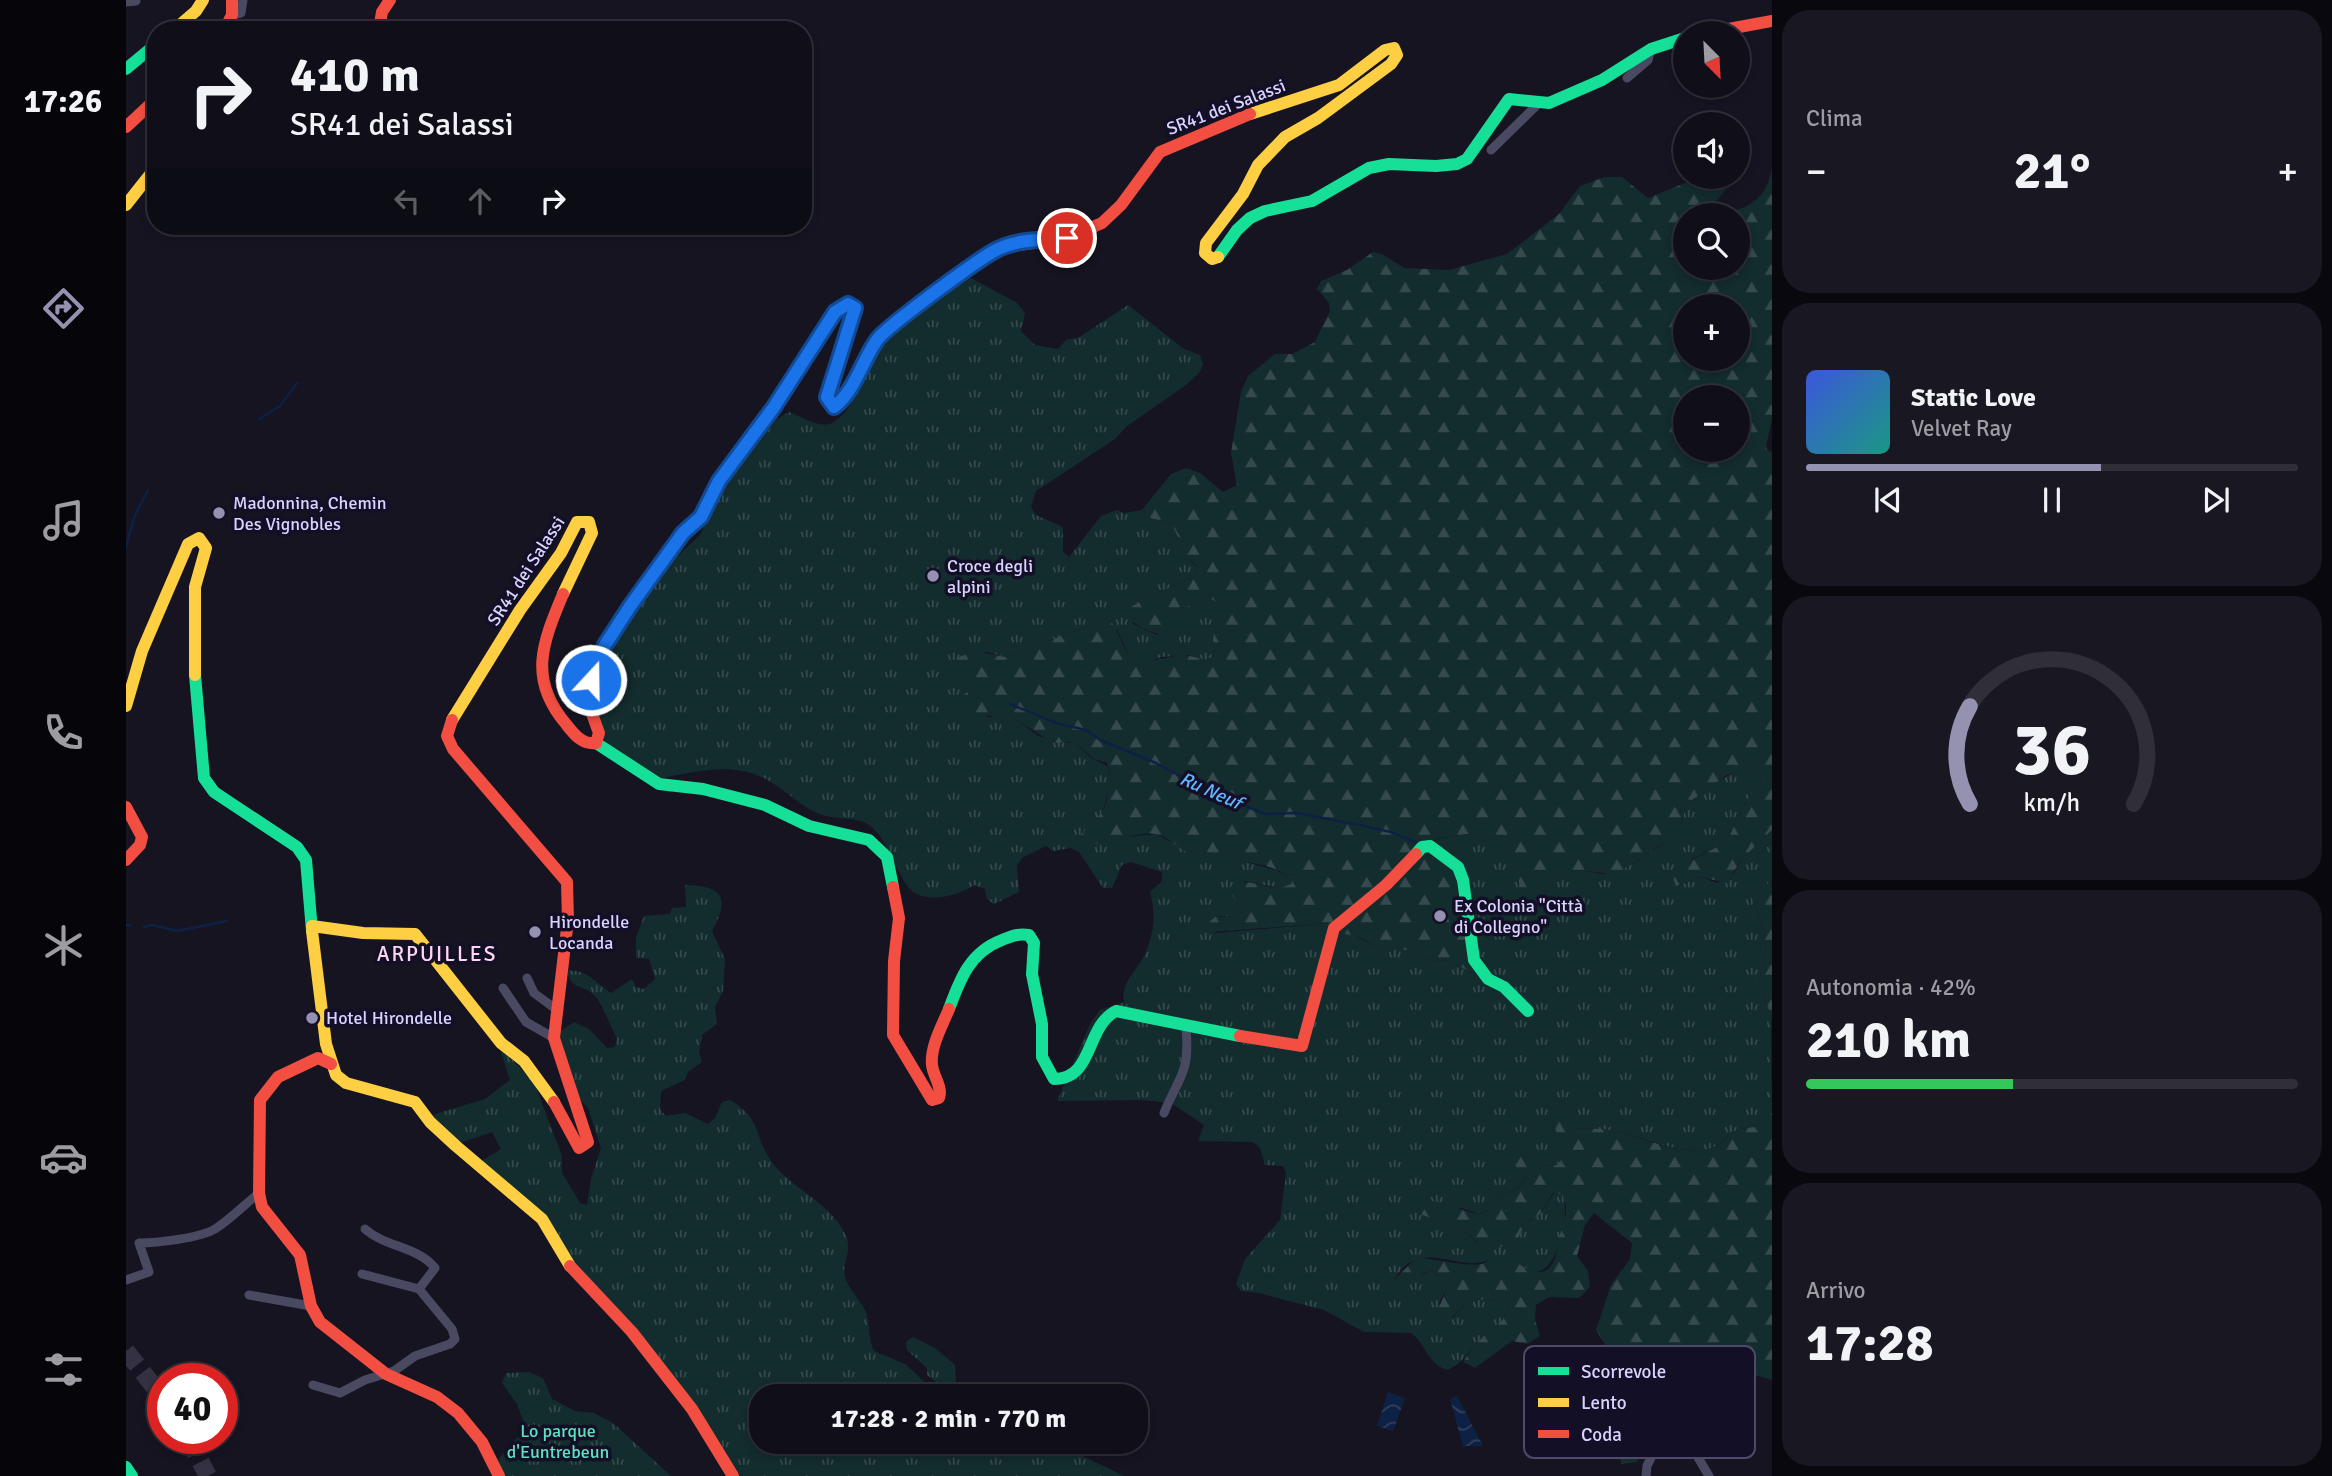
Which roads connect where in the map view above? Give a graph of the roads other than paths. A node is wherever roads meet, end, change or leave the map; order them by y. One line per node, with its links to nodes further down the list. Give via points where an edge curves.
1 (203, 0): 6 (street)
2 (232, 0): 5 (street)
3 (243, 0): 5 (street, via 241,13)
4 (390, 0): 8 (street)
5 (232, 15): 7 (street)
6 (184, 21)
7 (229, 21)
8 (380, 21)
9 (1772, 21): 10 (street)
10 (1750, 25)
11 (1673, 42): 12 (street, SR41 dei Salassi)
12 (1650, 49): 15 (street, via 1648,60); 16 (street, SR41 dei Salassi, via 1576,93)
13 (147, 52): 14 (street)
14 (126, 69)
15 (1627, 78)
16 (1539, 103): 19 (street); 23 (street, SR41 dei Salassi, via 1509,99 1467,159 1453,166 1378,165 1351,174 1311,201 1250,218 1231,237 1222,256 1212,259 1205,253 1206,243 1243,194 1258,165 1285,137 1391,64 1397,55 1394,48 1385,50 1339,85 1252,113 1160,152 1102,223 1067,238 999,248 878,337 844,400 834,407 827,397 855,308 848,304 835,312 719,481 701,517 683,533 605,645 591,680 591,711 599,733)
17 (147, 107): 18 (street)
18 (126, 127)
19 (1491, 150)
20 (147, 178): 21 (street)
21 (126, 205)
22 (126, 706): 26 (street, via 142,652 188,544 199,538 206,548 195,587 193,654 204,778 215,792 297,847 306,860)
23 (596, 743): 29 (street, SR41 dei Salassi, via 586,744 578,738 553,709 541,677 541,654 581,550 592,533 591,524 583,520 575,524 561,553 520,610 454,715 447,736 453,749 567,882 568,925); 31 (street, via 659,784 703,789 765,805 809,826 869,840 883,850 899,918 893,1035 930,1099 937,1100 941,1093 932,1065 934,1048 964,970 978,951 1020,933 1033,940 1032,974 1042,1024 1042,1056 1054,1079 1074,1077 1098,1021 1106,1013 1116,1011)
24 (126, 807): 25 (street, via 142,837)
25 (126, 860)
26 (312, 926): 32 (street, via 415,934 501,1043 524,1061 548,1091 579,1148 588,1142); 33 (street)
27 (527, 978): 29 (street, via 534,993)
28 (503, 988): 32 (street, via 526,1022)
29 (557, 1010): 32 (street)
30 (1528, 1011): 31 (street, via 1504,987 1488,979 1474,960 1458,867 1430,846 1416,850 1386,885 1334,928 1301,1046)
31 (1186, 1027): 34 (street, via 1184,1077)
32 (554, 1038)
33 (331, 1064): 35 (street, via 318,1058 278,1077 260,1100); 49 (street, via 346,1083 415,1102 456,1146 542,1219 575,1273 632,1332 692,1409)
34 (1164, 1113)
35 (259, 1193): 38 (street, via 205,1233 164,1243 139,1243 149,1272); 41 (street, via 262,1207 300,1255)
36 (365, 1229): 39 (street, via 377,1239 429,1260 435,1268)
37 (362, 1274): 39 (street)
38 (126, 1280)
39 (419, 1289): 42 (street, via 455,1339)
40 (249, 1295): 41 (street)
41 (311, 1306): 42 (street, via 328,1330)
42 (386, 1374): 43 (street, via 340,1393); 48 (street, via 437,1397 458,1413 482,1442)
43 (313, 1385)
44 (1651, 1458): 50 (street)
45 (1698, 1458): 51 (street)
46 (126, 1467): 47 (street)
47 (132, 1476)
48 (499, 1476)
49 (733, 1476)
50 (1646, 1476)
51 (1709, 1476)

